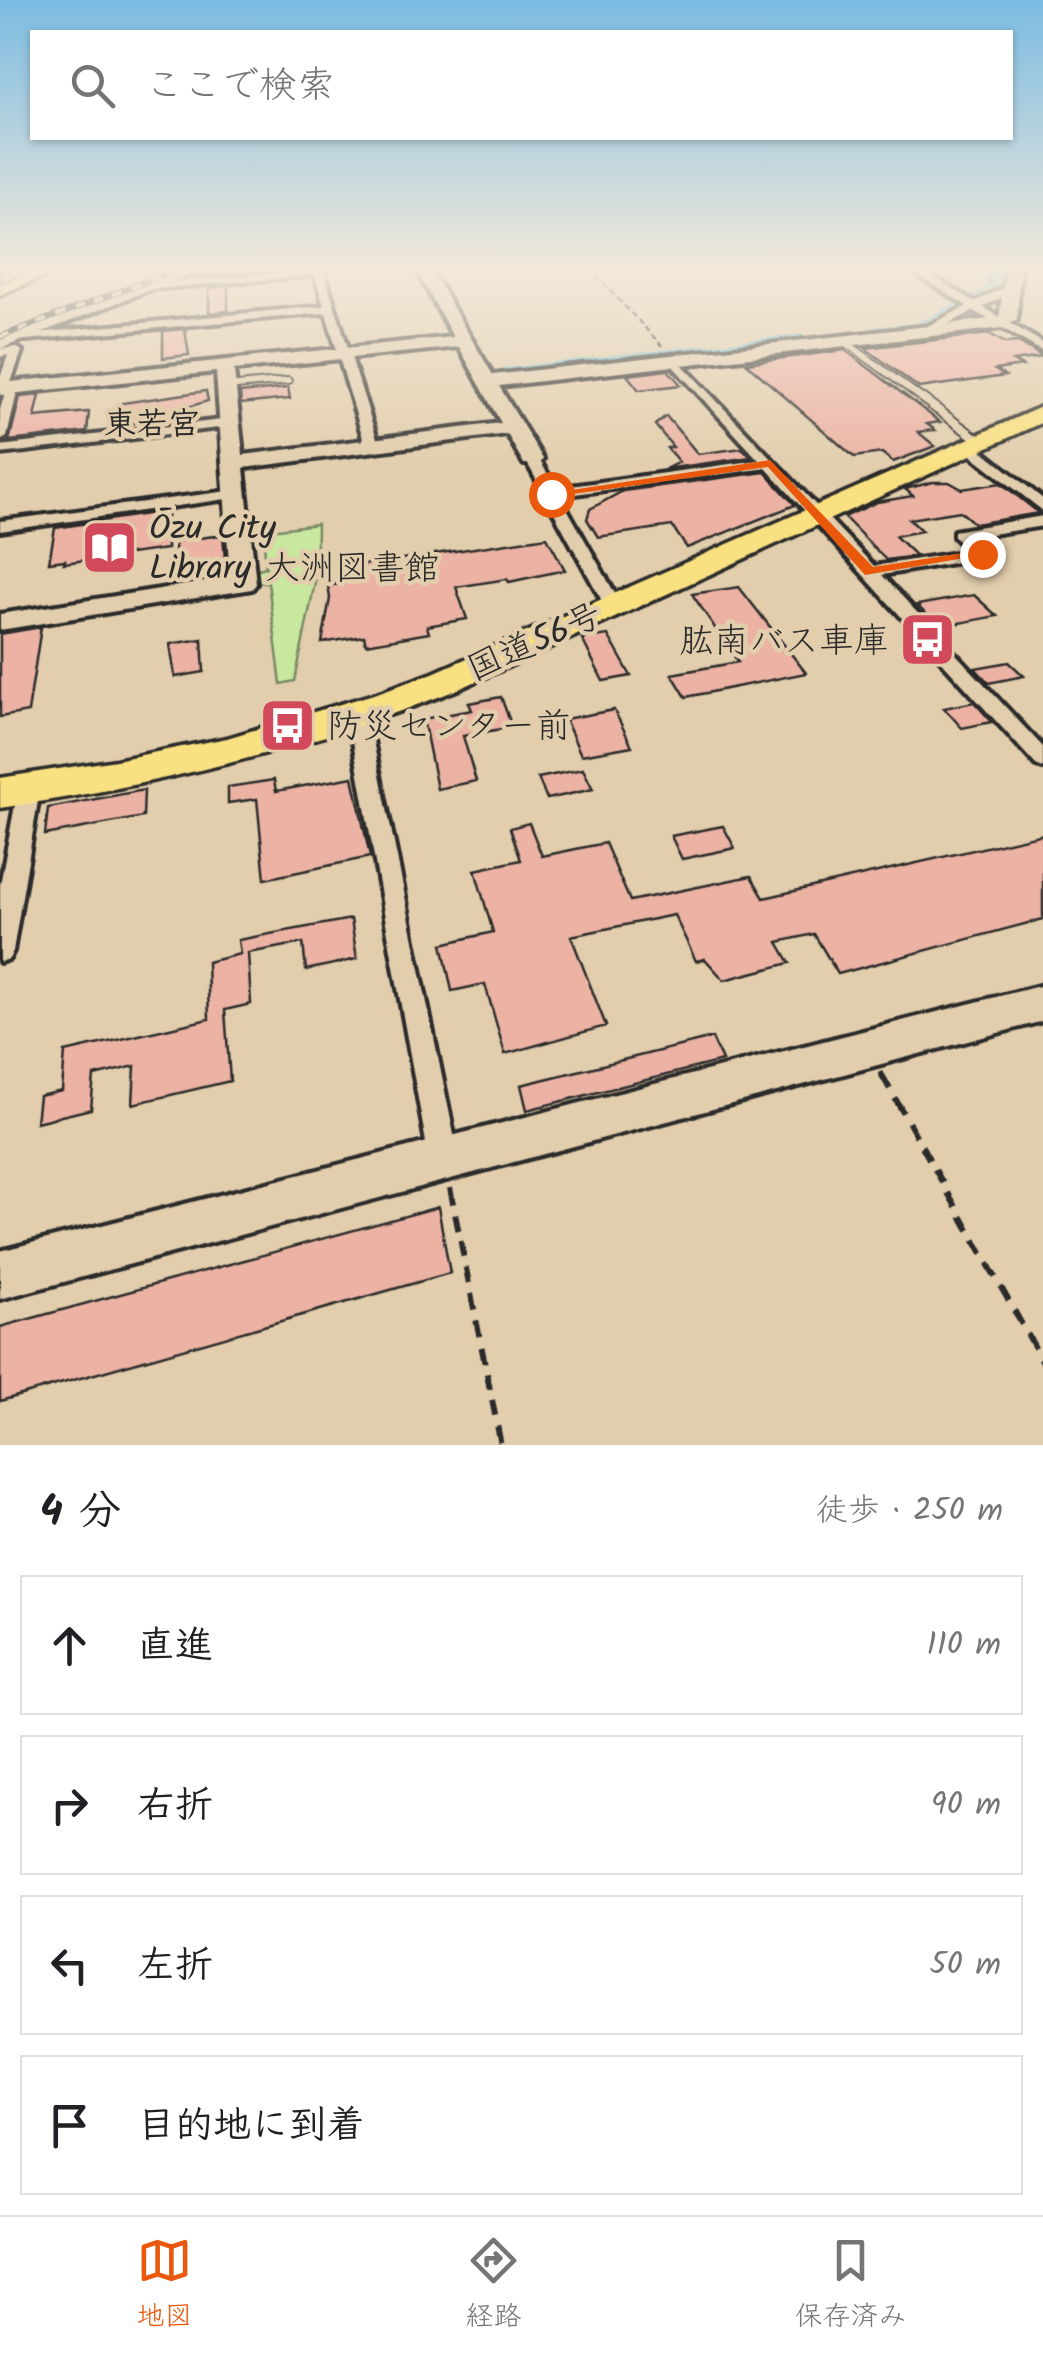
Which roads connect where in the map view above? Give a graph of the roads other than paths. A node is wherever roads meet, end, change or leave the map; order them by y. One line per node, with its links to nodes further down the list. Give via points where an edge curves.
1 (53, 336): 5 (street)
2 (339, 336): 9 (street)
3 (460, 336): 6 (street)
4 (885, 336): 7 (street)
5 (7, 341)
6 (462, 341): 9 (street); 13 (street)
7 (844, 341): 10 (street); 20 (lane)
8 (0, 352): 15 (street, via 16,352)
9 (344, 354): 11 (street); 21 (street)
10 (675, 360): 13 (street); 25 (street)
11 (225, 366): 14 (street); 15 (street)
12 (288, 381): 14 (lane)
13 (486, 382): 18 (street)
14 (227, 387): 17 (street)
15 (5, 388): 19 (street)
16 (1043, 413): 20 (highway, 国道56号)
17 (230, 423): 22 (street); 24 (street)
18 (514, 427): 21 (street); 23 (street)
19 (0, 437)
20 (973, 442): 28 (street); 29 (highway, 国道56号)
21 (372, 445): 24 (street)
22 (0, 450)
23 (532, 459): 27 (street)
24 (233, 463): 26 (street)
25 (770, 464): 27 (street); 29 (street)
26 (236, 494): 31 (street); 34 (street, via 242,584)
27 (551, 494): 33 (street)
28 (1043, 506)
29 (817, 514): 32 (street); 33 (highway, 国道56号)
30 (1043, 521): 32 (street, via 960,534 982,554)
31 (0, 526)
32 (870, 572): 36 (street)
33 (613, 606): 35 (highway, 国道56号)
34 (0, 622)
35 (354, 718): 37 (highway, 国道56号, via 169,768); 40 (street)
36 (1043, 760)
37 (14, 791): 38 (street)
38 (0, 951)
39 (1043, 1002): 40 (street)
40 (444, 1159): 41 (street)
41 (0, 1275)

